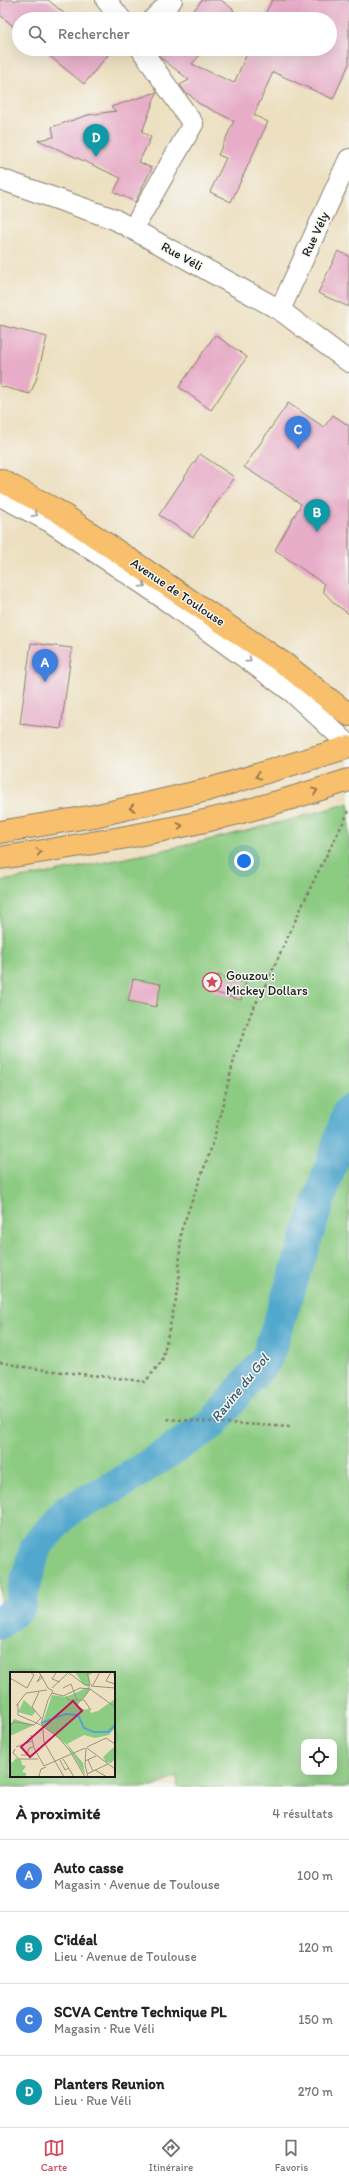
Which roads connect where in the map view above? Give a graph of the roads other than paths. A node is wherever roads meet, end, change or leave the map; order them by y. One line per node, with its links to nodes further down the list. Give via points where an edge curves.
1 (106, 0): 3 (street)
2 (172, 0): 4 (street)
3 (115, 12)
4 (160, 12)
5 (146, 56): 8 (street, via 193,124)
6 (349, 159): 9 (street, Rue Vély)
7 (0, 179): 8 (street, Rue Véli, via 114,219)
8 (133, 229): 9 (street, Rue Véli)
9 (280, 310): 10 (street, Rue Véli)
10 (349, 362)
11 (0, 480): 13 (main road, Avenue de Toulouse, via 56,510 286,665)
12 (0, 496): 14 (street, one-way to 14, via 50,522 146,586 292,692)
13 (349, 715)
14 (349, 746): 16 (main road, one-way to 16, via 296,765 207,790 102,815)
15 (349, 780): 17 (main road, one-way to 15, via 209,820 280,802)
16 (0, 832)
17 (0, 858)

